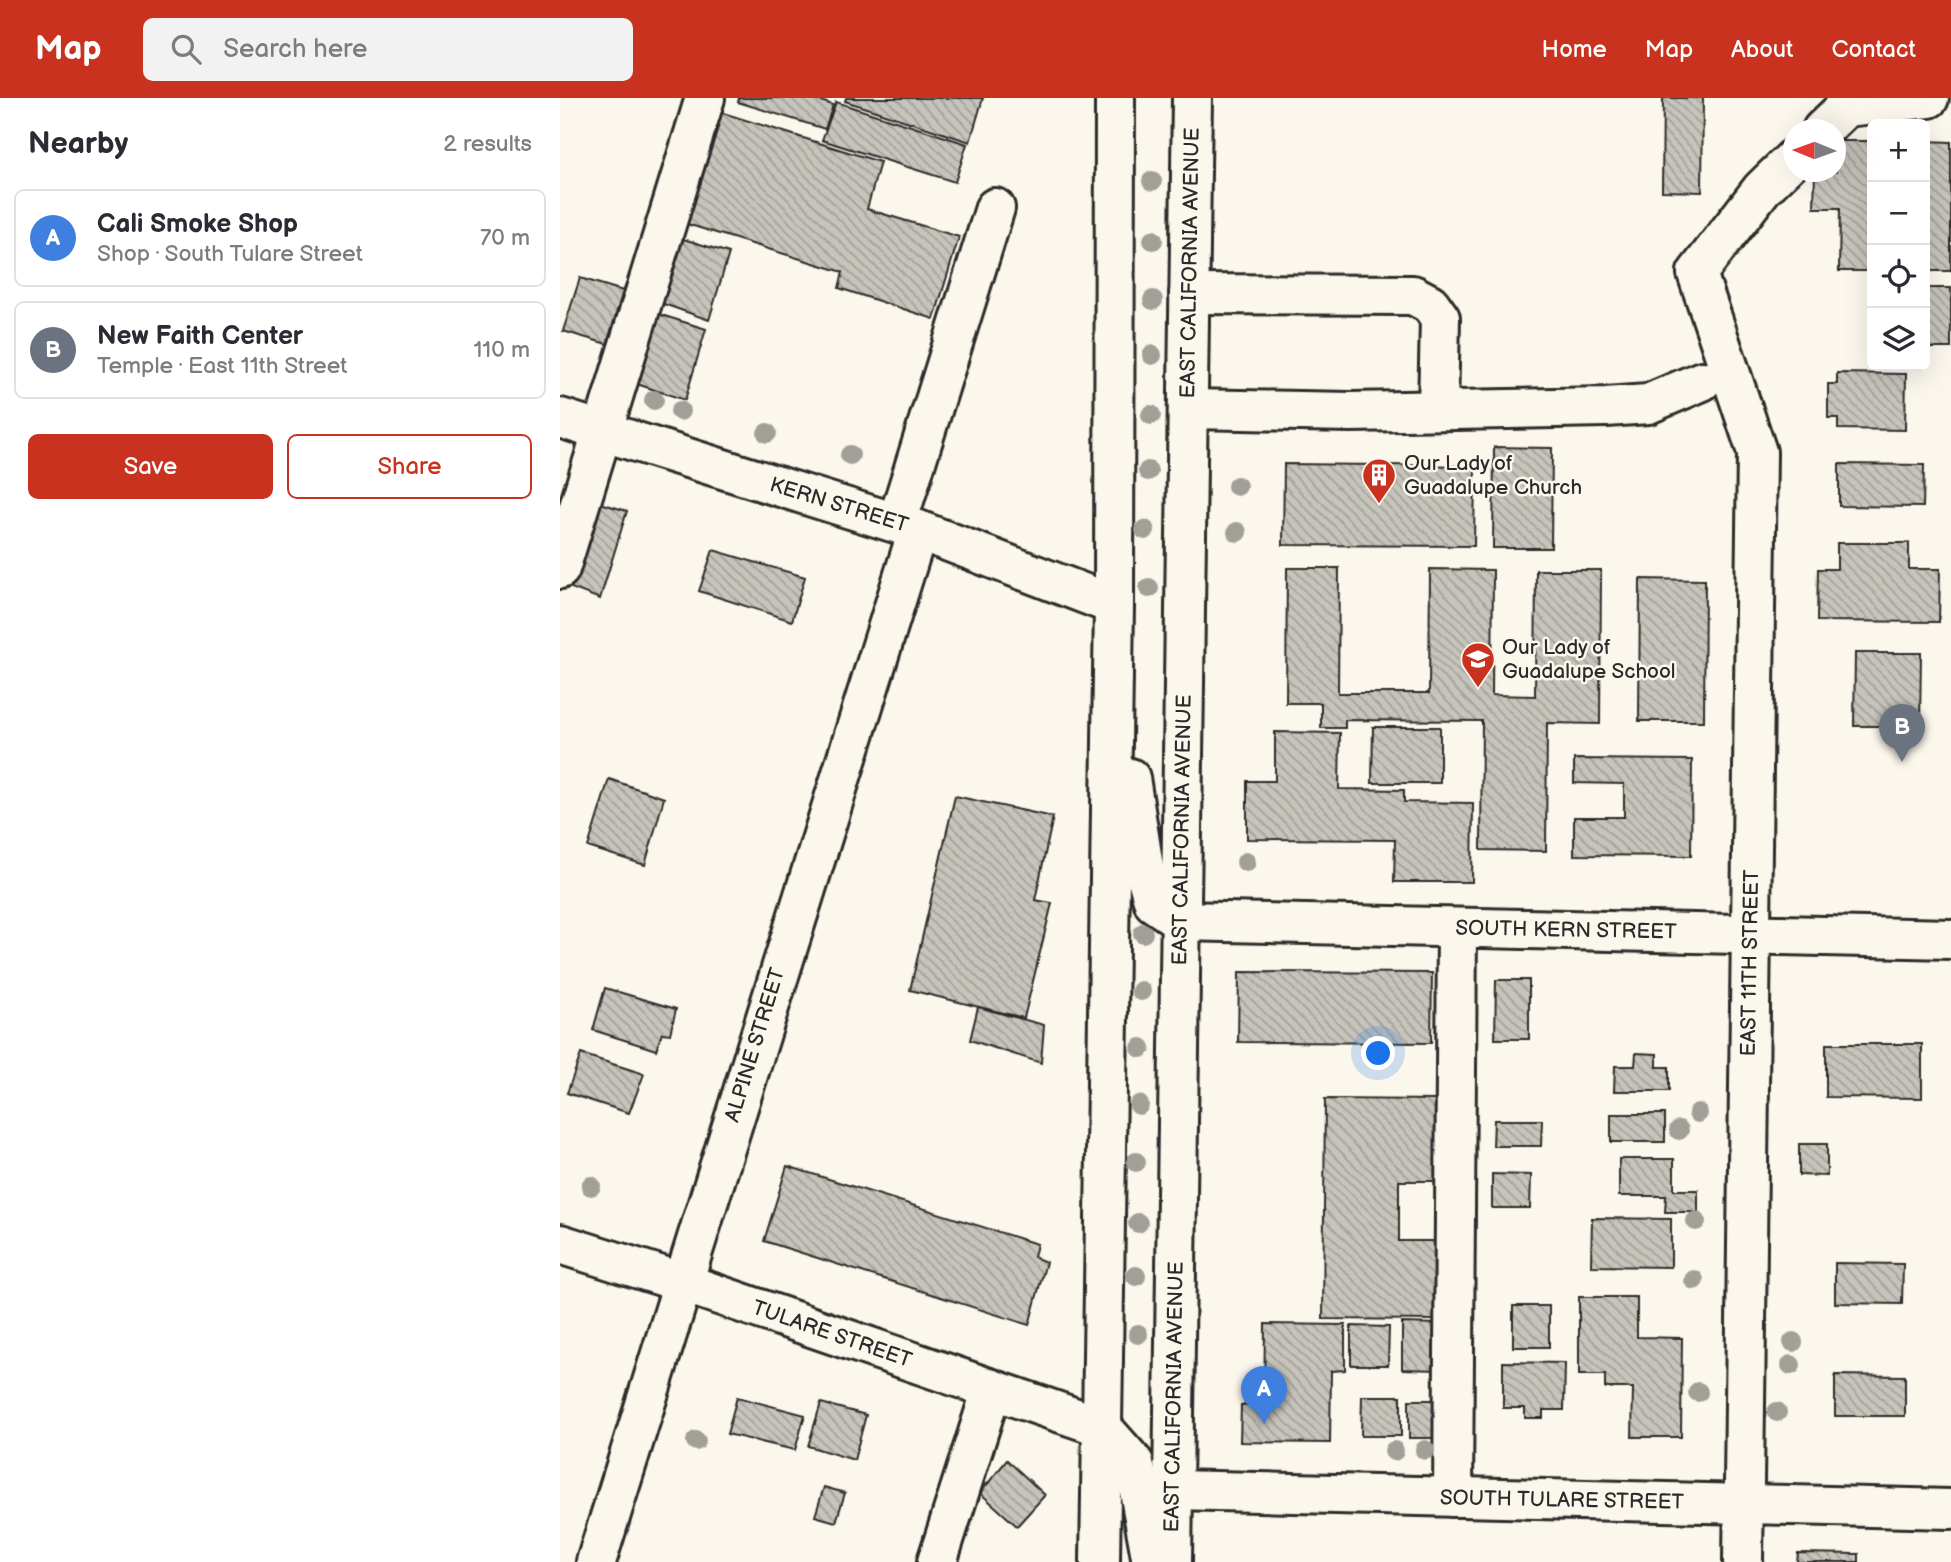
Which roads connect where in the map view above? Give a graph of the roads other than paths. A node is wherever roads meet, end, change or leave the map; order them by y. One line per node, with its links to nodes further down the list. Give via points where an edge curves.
1 (705, 98): 13 (street)
2 (1115, 98): 16 (street)
3 (1192, 98): 8 (street, EAST CALIFORNIA AVENUE)
4 (1928, 98): 5 (street, via 1846,107)
5 (1833, 119)
6 (1783, 169): 9 (street, EAST 11TH STREET, via 1697,273)
7 (995, 208): 14 (street, ALPINE STREET)
8 (1189, 294): 10 (street, EAST CALIFORNIA AVENUE); 11 (street, via 1413,295 1430,304 1440,318)
9 (1715, 376): 11 (street, via 1648,404); 20 (street, EAST 11TH STREET, via 1757,452)
10 (1188, 409): 11 (street); 18 (street, EAST CALIFORNIA AVENUE)
11 (1438, 410)
12 (560, 418): 13 (street, KERN STREET)
13 (603, 431): 14 (street, KERN STREET); 15 (street)
14 (907, 526): 16 (street, KERN STREET); 23 (street, ALPINE STREET)
15 (560, 569)
16 (1114, 605): 17 (street)
17 (1113, 673): 18 (street, via 1150,892 1154,903); 25 (street)
18 (1181, 921): 19 (street, SOUTH KERN STREET); 26 (street, EAST CALIFORNIA AVENUE)
19 (1457, 928): 20 (street, SOUTH KERN STREET); 27 (street)
20 (1751, 935): 21 (street, SOUTH KERN STREET); 28 (street, EAST 11TH STREET)
21 (1951, 939)
22 (560, 1244): 23 (street, TULARE STREET)
23 (681, 1282): 24 (street, TULARE STREET); 30 (street, ALPINE STREET)
24 (992, 1389): 25 (street, TULARE STREET); 31 (street)
25 (1102, 1427): 32 (street); 33 (street, via 1134,1463)
26 (1173, 1490): 27 (street, SOUTH TULARE STREET); 34 (street, EAST CALIFORNIA AVENUE)
27 (1453, 1497): 28 (street, SOUTH TULARE STREET)
28 (1743, 1504): 29 (street, SOUTH TULARE STREET); 35 (street, EAST 11TH STREET)
29 (1951, 1509)
30 (596, 1562)
31 (937, 1562)
32 (1100, 1562)
33 (1152, 1562)
34 (1172, 1562)
35 (1743, 1562)

